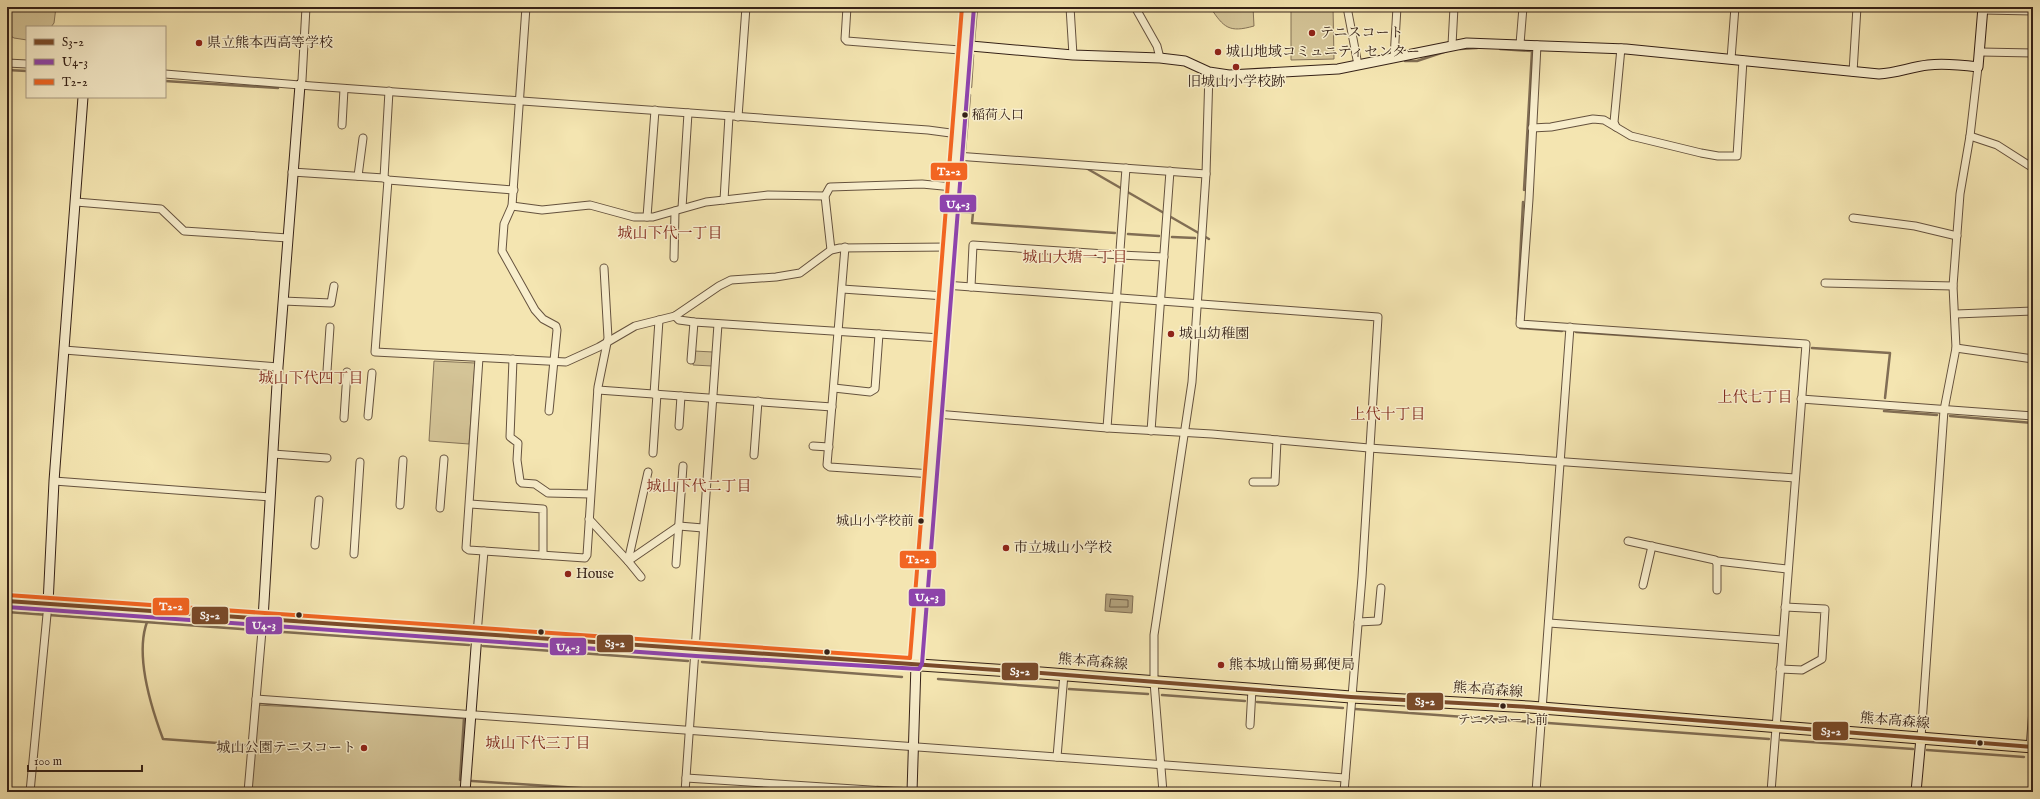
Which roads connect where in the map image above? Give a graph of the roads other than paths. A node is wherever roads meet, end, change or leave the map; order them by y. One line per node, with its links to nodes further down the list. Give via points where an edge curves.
1 (306, 7): 35 (street)
2 (526, 7): 39 (street)
3 (746, 7): 43 (street)
4 (847, 7): 20 (street, via 847,41)
5 (968, 7): 20 (street)
6 (1070, 7): 23 (street)
7 (1135, 7): 24 (street, via 1157,46)
8 (1347, 7): 30 (street)
9 (1397, 7): 25 (street)
10 (1454, 7): 17 (street)
11 (1523, 7): 16 (street)
12 (1736, 7): 26 (street)
13 (1857, 7): 33 (street)
14 (1983, 8): 15 (street); 21 (street)
15 (2033, 11)
16 (1520, 44): 17 (street); 18 (street)
17 (1452, 45): 25 (street)
18 (1537, 45): 19 (street); 46 (street)
19 (1621, 48): 26 (street); 45 (street, via 1614,122)
20 (965, 49): 23 (street, via 971,46); 47 (street)
21 (1980, 52): 22 (street); 31 (street)
22 (2033, 53)
23 (1073, 55): 24 (street)
24 (1160, 58): 32 (street, via 1185,61)
25 (1394, 58): 30 (street)
26 (1730, 59): 27 (street)
27 (1743, 60): 33 (street); 45 (street, via 1737,156 1701,153 1631,136)
28 (7, 63): 29 (street)
29 (26, 64)
30 (1358, 65): 32 (street, via 1338,70 1229,75)
31 (1978, 67): 33 (street, via 1948,64 1928,65 1896,73); 48 (street)
32 (1209, 72): 55 (street)
33 (1854, 72)
34 (166, 74): 35 (street)
35 (300, 86): 36 (street); 54 (street)
36 (344, 88): 37 (street); 44 (street)
37 (389, 91): 39 (street); 57 (street)
38 (83, 98): 62 (street)
39 (519, 101): 40 (street); 59 (street)
40 (655, 110): 41 (street); 65 (street)
41 (688, 113): 42 (street); 64 (street)
42 (729, 116): 43 (street); 61 (street)
43 (738, 117): 47 (street)
44 (342, 125)
45 (1616, 127): 46 (street, via 1604,120 1593,119)
46 (1532, 128): 94 (street, via 1520,324)
47 (958, 134): 50 (street)
48 (1970, 136): 52 (street, via 1997,145); 67 (street, via 1960,194)
49 (363, 138): 56 (street)
50 (956, 156): 51 (street); 58 (street)
51 (1126, 168): 53 (street); 72 (street)
52 (2033, 168)
53 (1170, 171): 55 (street); 73 (street)
54 (292, 172): 56 (street); 68 (street)
55 (1206, 174): 86 (street)
56 (358, 176): 57 (street)
57 (386, 179): 59 (street); 101 (street, via 375,352)
58 (953, 187): 60 (street, via 922,184 830,187); 69 (street)
59 (514, 190): 63 (street)
60 (825, 196): 61 (street, via 768,195); 71 (street)
61 (724, 200): 64 (street, via 697,203)
62 (76, 202): 68 (street, via 161,209 184,231); 100 (street)
63 (512, 206): 65 (street, via 542,210 590,205 634,217); 105 (street, via 504,224 502,251 535,310 543,319 556,326)
64 (678, 209): 65 (street); 74 (street)
65 (647, 217)
66 (1852, 218): 67 (street, via 1915,226)
67 (1957, 236): 79 (street)
68 (288, 238): 84 (street)
69 (949, 247): 70 (street); 77 (street)
70 (845, 248): 71 (street); 81 (street)
71 (831, 250): 89 (street, via 800,273 731,280)
72 (1120, 256): 73 (street); 80 (street, via 973,245); 83 (street)
73 (1164, 256): 85 (street)
74 (674, 258)
75 (604, 268): 98 (street)
76 (1825, 283): 79 (street)
77 (945, 285): 80 (street); 82 (street)
78 (334, 286): 84 (street, via 331,303)
79 (1953, 286): 88 (street)
80 (971, 287): 83 (street)
81 (842, 289): 82 (street); 95 (street)
82 (945, 296): 97 (street)
83 (1117, 298): 85 (street); 125 (street)
84 (283, 300): 106 (street)
85 (1161, 301): 86 (street); 126 (street)
86 (1197, 304): 127 (street, via 1192,382); 131 (street, via 1378,317)
87 (2033, 311): 88 (street)
88 (1956, 314): 99 (street)
89 (675, 316): 90 (street); 91 (street, via 679,320)
90 (659, 320): 98 (street, via 635,326); 112 (street)
91 (694, 322): 92 (street); 104 (street)
92 (718, 324): 95 (street); 114 (street)
93 (330, 327): 107 (street)
94 (1570, 327): 115 (street, via 1806,344); 138 (street)
95 (839, 331): 96 (street); 110 (street)
96 (879, 334): 97 (street); 110 (street, via 875,389 870,392)
97 (941, 338): 120 (street)
98 (607, 342): 105 (street, via 571,361); 111 (street)
99 (1956, 348): 103 (street); 118 (street)
100 (64, 350): 106 (street); 144 (street)
101 (479, 358): 102 (street); 149 (street)
102 (513, 359): 105 (street); 146 (street, via 510,437 518,443 520,481 535,484 548,493)
103 (2033, 359)
104 (692, 360)
105 (554, 361): 119 (street)
106 (278, 367): 133 (street)
107 (327, 371)
108 (346, 372): 123 (street)
109 (372, 373): 121 (street)
110 (834, 388): 117 (street)
111 (598, 390): 112 (street); 146 (street)
112 (656, 394): 113 (street); 132 (street)
113 (681, 396): 114 (street); 124 (street)
114 (713, 398): 116 (street); 154 (street)
115 (1801, 399): 118 (street); 143 (street)
116 (758, 401): 117 (street); 134 (street)
117 (832, 407): 130 (street)
118 (1944, 410): 122 (street); 191 (street)
119 (549, 411)
120 (936, 414): 125 (street); 142 (street)
121 (368, 416)
122 (2033, 416)
123 (344, 418)
124 (679, 426)
125 (1107, 428): 126 (street)
126 (1151, 431): 127 (street)
127 (1184, 432): 128 (street); 181 (street, via 1154,635)
128 (1277, 440): 131 (street); 145 (street, via 1275,482)
129 (813, 446): 130 (street)
130 (829, 447): 142 (street, via 827,465 830,467)
131 (1369, 448): 138 (street); 173 (street)
132 (653, 453)
133 (273, 454): 135 (street); 147 (street)
134 (754, 456)
135 (327, 458)
136 (444, 459): 151 (street)
137 (403, 460): 150 (street)
138 (1559, 461): 143 (street); 174 (street)
139 (360, 462): 159 (street)
140 (683, 466): 153 (street)
141 (648, 472): 161 (street)
142 (932, 474): 178 (street)
143 (1795, 478): 164 (street)
144 (54, 481): 147 (street); 170 (street)
145 (1253, 482)
146 (590, 494): 152 (street)
147 (270, 497): 172 (street)
148 (318, 500): 156 (street)
149 (470, 504): 158 (street, via 466,548); 160 (street, via 543,509)
150 (400, 505)
151 (440, 508)
152 (589, 519): 160 (street, via 585,558); 161 (street)
153 (679, 526): 154 (street); 161 (street); 163 (street)
154 (703, 528): 177 (street)
155 (1628, 541): 157 (street)
156 (315, 545)
157 (1652, 546): 162 (street); 166 (street)
158 (484, 551): 160 (street); 175 (street)
159 (354, 554)
160 (543, 555)
161 (628, 561): 165 (street)
162 (1717, 561): 164 (street); 168 (street)
163 (676, 564)
164 (1787, 569): 171 (street)
165 (641, 577)
166 (1643, 585)
167 (1381, 588): 173 (street, via 1378,622)
168 (1717, 590)
169 (7, 601): 170 (main road, 熊本高森線)
170 (48, 604): 172 (main road, 熊本高森線); 199 (street)
171 (1785, 607): 176 (street); 179 (street, via 1825,609 1822,659 1802,670)
172 (263, 619): 175 (main road, 熊本高森線); 184 (street)
173 (1358, 622): 183 (street)
174 (1549, 624): 176 (street); 185 (street)
175 (477, 634): 177 (main road, 熊本高森線); 187 (street)
176 (1782, 640): 179 (street)
177 (696, 650): 178 (main road, 熊本高森線); 190 (street)
178 (916, 664): 180 (main road, 熊本高森線); 193 (street)
179 (1780, 669): 189 (street)
180 (1064, 674): 181 (main road, 熊本高森線); 194 (street)
181 (1154, 682): 182 (main road, 熊本高森線); 195 (street)
182 (1252, 689): 183 (main road, 熊本高森線); 188 (street)
183 (1351, 697): 185 (main road, 熊本高森線); 197 (street)
184 (256, 699): 187 (street); 200 (street)
185 (1542, 708): 189 (main road, 熊本高森線); 207 (street)
186 (2033, 710): 192 (street)
187 (470, 715): 190 (street); 201 (street)
188 (1250, 725)
189 (1776, 726): 191 (main road, 熊本高森線); 208 (street)
190 (690, 729): 193 (street); 196 (street)
191 (1921, 738): 192 (main road, 熊本高森線); 209 (street)
192 (2032, 747)
193 (915, 748): 194 (street); 204 (street)
194 (1057, 757): 195 (street)
195 (1161, 766): 197 (street); 205 (street)
196 (686, 778): 198 (street); 202 (street)
197 (1344, 778): 206 (street)
198 (837, 790): 203 (street)
199 (30, 792)
200 (248, 792)
201 (465, 792)
202 (685, 792)
203 (901, 792)
204 (912, 792)
205 (1163, 792)
206 (1344, 792)
207 (1536, 792)
208 (1771, 792)
209 (1916, 792)

